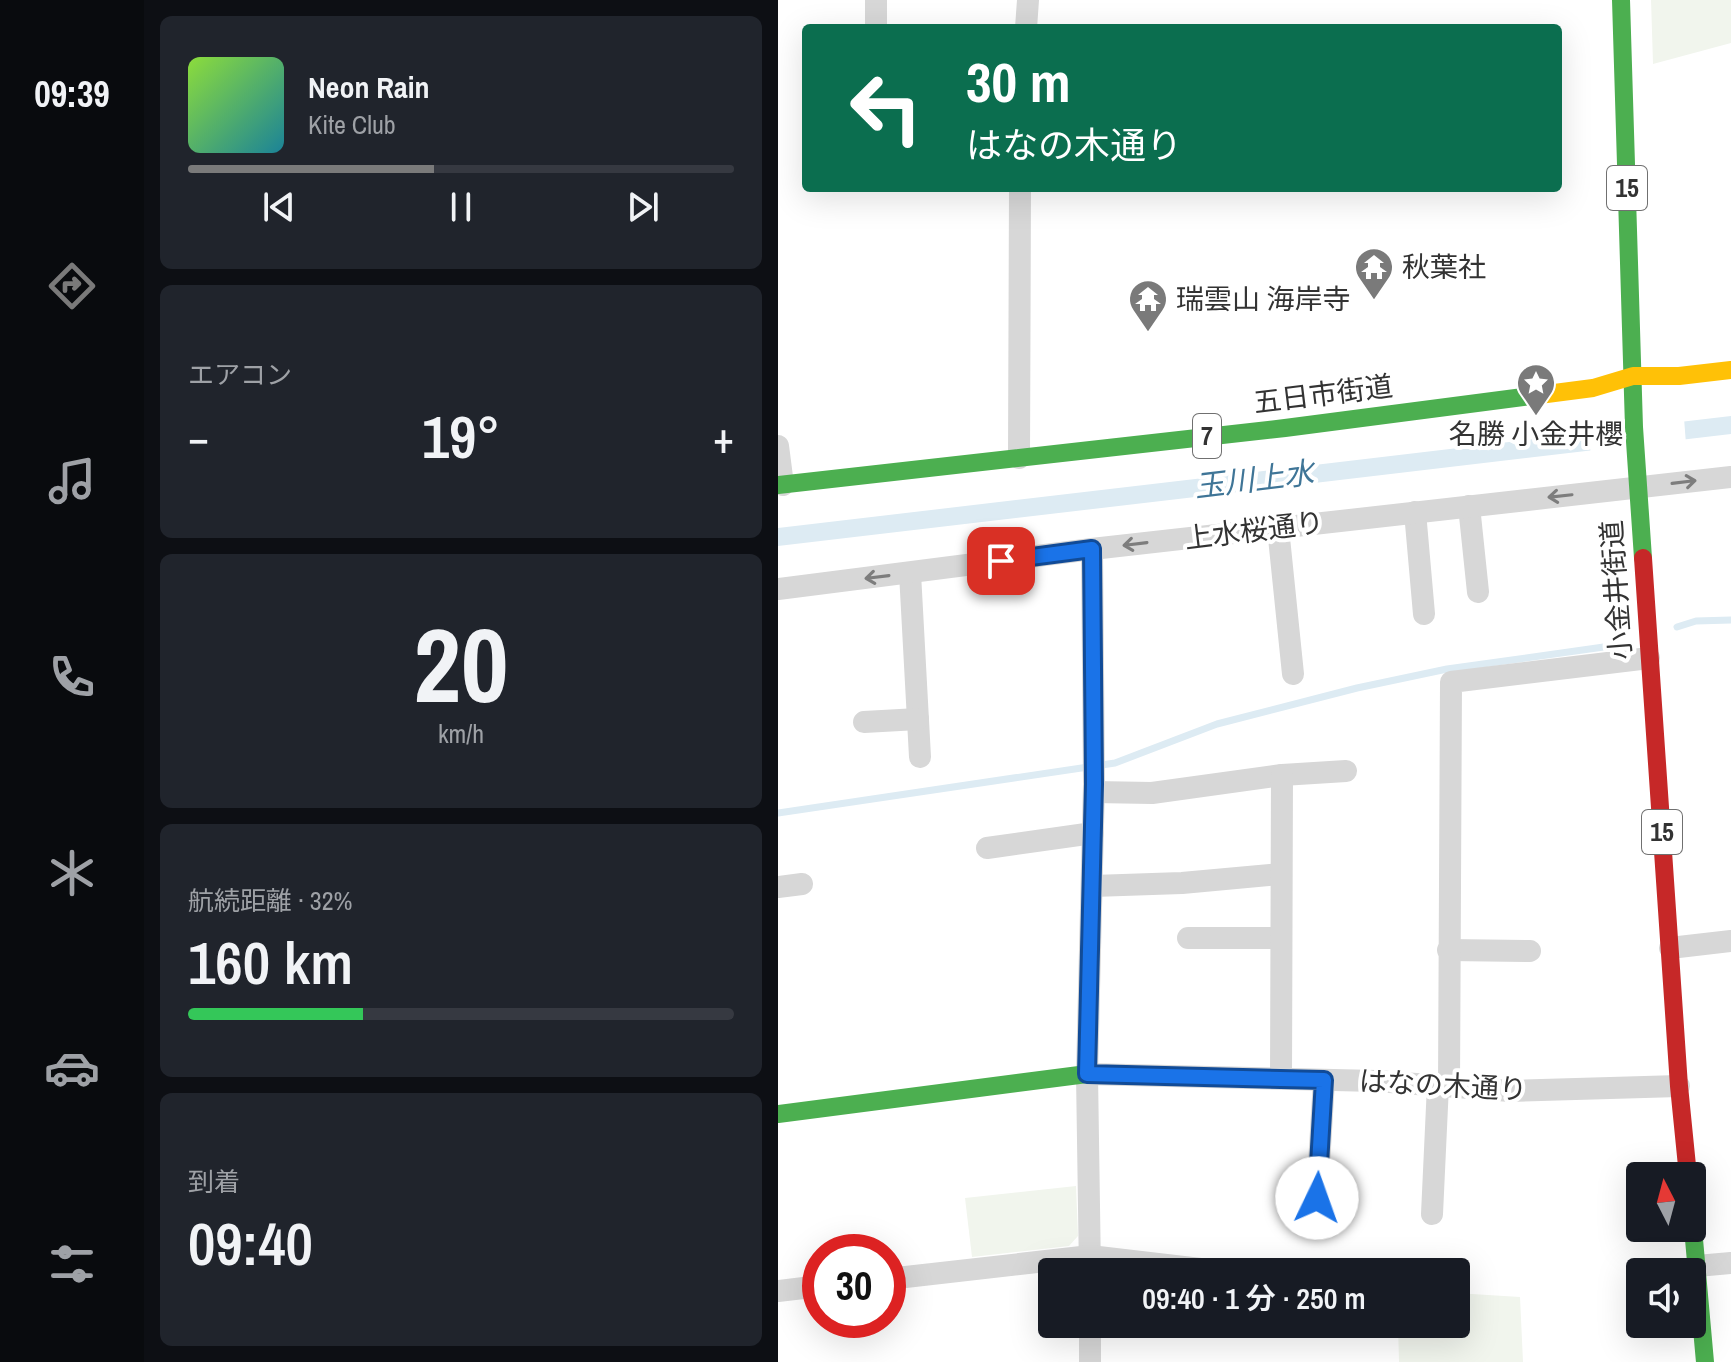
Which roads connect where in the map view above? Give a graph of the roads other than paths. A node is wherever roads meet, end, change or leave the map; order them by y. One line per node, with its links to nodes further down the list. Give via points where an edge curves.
1 (876, 0): 4 (street)
2 (1028, 0): 5 (street)
3 (1621, 0): 8 (main road, 小金井街道 / 15)
4 (876, 24)
5 (1026, 24)
6 (1020, 192): 10 (street)
7 (1731, 370): 8 (main road, 五日市街道 / 7)
8 (1633, 376): 10 (main road, 五日市街道 / 7, via 1593,388); 13 (main road, 小金井街道 / 15)
9 (778, 446): 12 (street)
10 (1019, 458): 12 (main road, 五日市街道 / 7)
11 (1731, 477): 13 (street, 上水桜通り, one-way to 11)
12 (780, 485)
13 (1638, 487): 14 (street, 上水桜通り, one-way to 14); 22 (main road, 小金井街道 / 15)
14 (1469, 506): 15 (street, 上水桜通り); 20 (street)
15 (1415, 512): 16 (street, 上水桜通り); 21 (street)
16 (1278, 528): 17 (street, 上水桜通り, one-way to 17); 23 (street)
17 (1092, 549): 18 (street, 上水桜通り); 29 (street)
18 (910, 573): 19 (street, 上水桜通り, one-way to 19); 24 (street)
19 (778, 589)
20 (1478, 592)
21 (1424, 614)
22 (1649, 658): 39 (main road, 小金井街道 / 15); 40 (street, via 1451,682)
23 (1293, 674)
24 (918, 719): 25 (street); 26 (street)
25 (864, 722)
26 (920, 757)
27 (1346, 771): 28 (street)
28 (1282, 775): 29 (street, via 1152,793); 32 (street)
29 (1094, 788): 30 (street)
30 (1093, 833): 31 (street); 34 (street)
31 (987, 848)
32 (1281, 874): 34 (street); 37 (street)
33 (802, 884): 35 (street)
34 (1093, 886): 42 (street)
35 (778, 887)
36 (1188, 938): 37 (street)
37 (1280, 938): 43 (street)
38 (1731, 941): 39 (street)
39 (1670, 948): 46 (main road, 小金井街道 / 15)
40 (1448, 950): 41 (street); 45 (street)
41 (1530, 951)
42 (1087, 1074): 43 (street, はなの木通り); 47 (main road, はなの木通り); 51 (street)
43 (1281, 1078): 44 (street, はなの木通り)
44 (1324, 1080): 45 (street, はなの木通り); 49 (street)
45 (1443, 1086): 46 (street, はなの木通り, via 1510,1091); 50 (street)
46 (1679, 1086): 48 (main road, 小金井街道 / 15)
47 (778, 1114)
48 (1687, 1162)
49 (1317, 1198)
50 (1432, 1214)
51 (1090, 1258)
52 (1731, 1263): 53 (street)
53 (1706, 1265)
54 (1038, 1268): 55 (street)
55 (906, 1278)
56 (802, 1288): 57 (street)
57 (778, 1291)
58 (1090, 1338): 60 (street)
59 (1703, 1338): 61 (main road)
60 (1090, 1362)
61 (1705, 1362)

